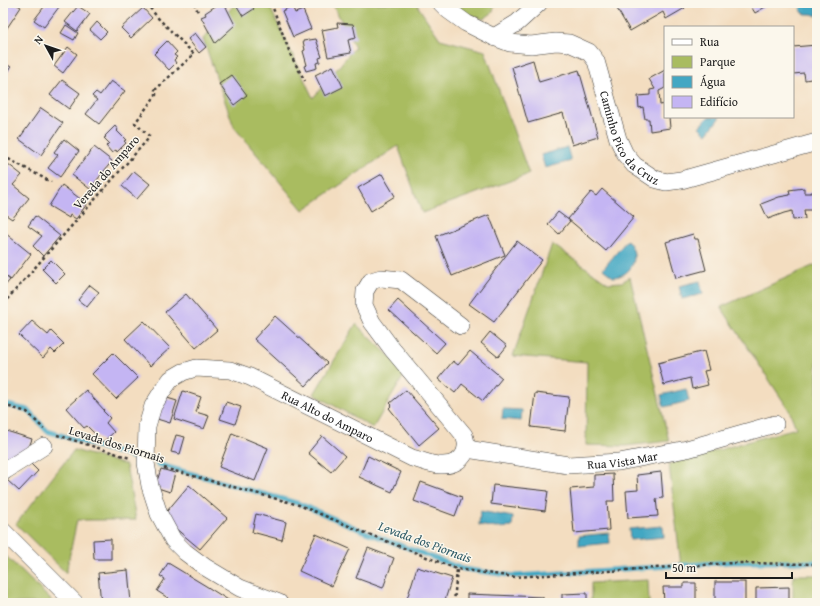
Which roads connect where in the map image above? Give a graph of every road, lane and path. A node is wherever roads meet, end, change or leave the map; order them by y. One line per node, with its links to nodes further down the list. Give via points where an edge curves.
1 (146, 3): 12 (path, Vereda do Amparo, via 194,54 155,90 156,95 135,123 149,136 148,139)
2 (194, 3): 6 (path)
3 (272, 3): 8 (path, via 291,56)
4 (441, 3): 7 (street, Caminho Pico da Cruz, via 466,23)
5 (539, 3): 7 (street, via 517,23)
6 (199, 14)
7 (494, 37): 9 (street, Caminho Pico da Cruz, via 510,43 531,45 568,43 589,52 596,62 618,139 625,154 634,166 655,179 666,182 681,180)
8 (305, 81)
9 (817, 142)
10 (3, 156): 11 (path)
11 (51, 182)
12 (3, 304)
13 (460, 326): 17 (street, via 401,280 381,278 371,281 365,291 364,305 372,322 464,435)
14 (3, 405): 16 (path, Levada dos Piornais, via 27,412)
15 (775, 424): 17 (street, Rua Vista Mar, via 687,449 618,462 568,465)
16 (47, 437): 18 (path, Levada dos Piornais); 19 (street)
17 (466, 449): 18 (street, Rua Alto do Amparo, via 462,458 454,464 440,465 412,458 250,377 230,370 196,368 171,379 153,406 147,426)
18 (146, 463): 22 (path, Levada dos Piornais, via 300,505); 24 (street, Rua Alto do Amparo, via 159,514 173,540 205,567 240,588)
19 (3, 472)
20 (3, 531): 23 (street)
21 (817, 564): 22 (path, Levada dos Piornais, via 733,563 515,577)
22 (457, 569): 25 (path)
23 (75, 603)
24 (279, 603)
25 (454, 603)

